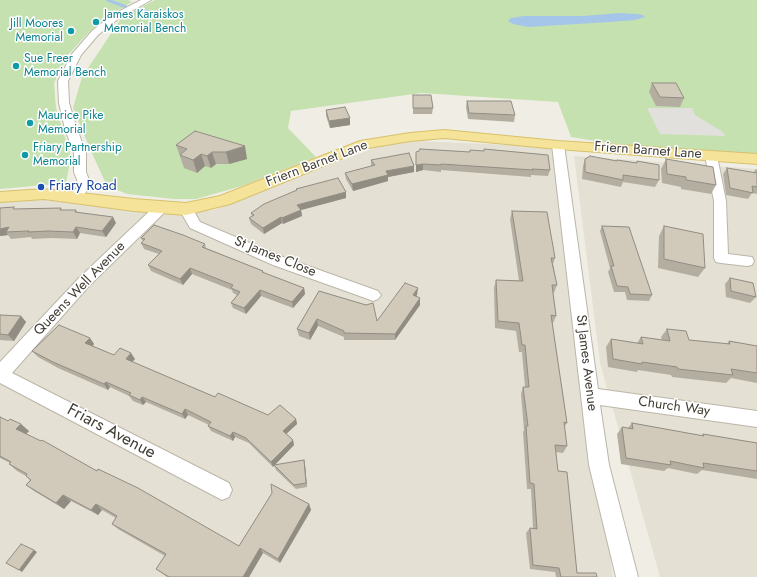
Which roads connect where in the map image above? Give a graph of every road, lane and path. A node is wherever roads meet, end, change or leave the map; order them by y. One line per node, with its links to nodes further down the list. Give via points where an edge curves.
1 (147, 0): 6 (street, via 115,17 95,33 77,54 63,81 64,103 80,153 80,172 85,185)
2 (558, 145): 3 (main road, Friern Barnet Lane); 8 (main road, Friern Barnet Lane, via 444,134 365,144 224,200); 12 (street, St James Avenue)
3 (711, 156): 4 (main road, Friern Barnet Lane); 9 (street, via 720,201 721,258)
4 (757, 158)
5 (0, 197): 6 (main road, Friern Barnet Lane, via 44,194)
6 (75, 197): 7 (main road, Friern Barnet Lane)
7 (162, 207): 8 (main road, Friern Barnet Lane); 11 (street, Queens Well Avenue, via 84,282)
8 (186, 209): 10 (street, St James Close, via 195,225 278,261)
9 (747, 261)
10 (373, 295)
11 (0, 375): 14 (street, Friars Avenue)
12 (590, 396): 13 (street, Church Way); 15 (street, St James Avenue, via 599,465)
13 (757, 419)
14 (222, 490)
15 (627, 577)

